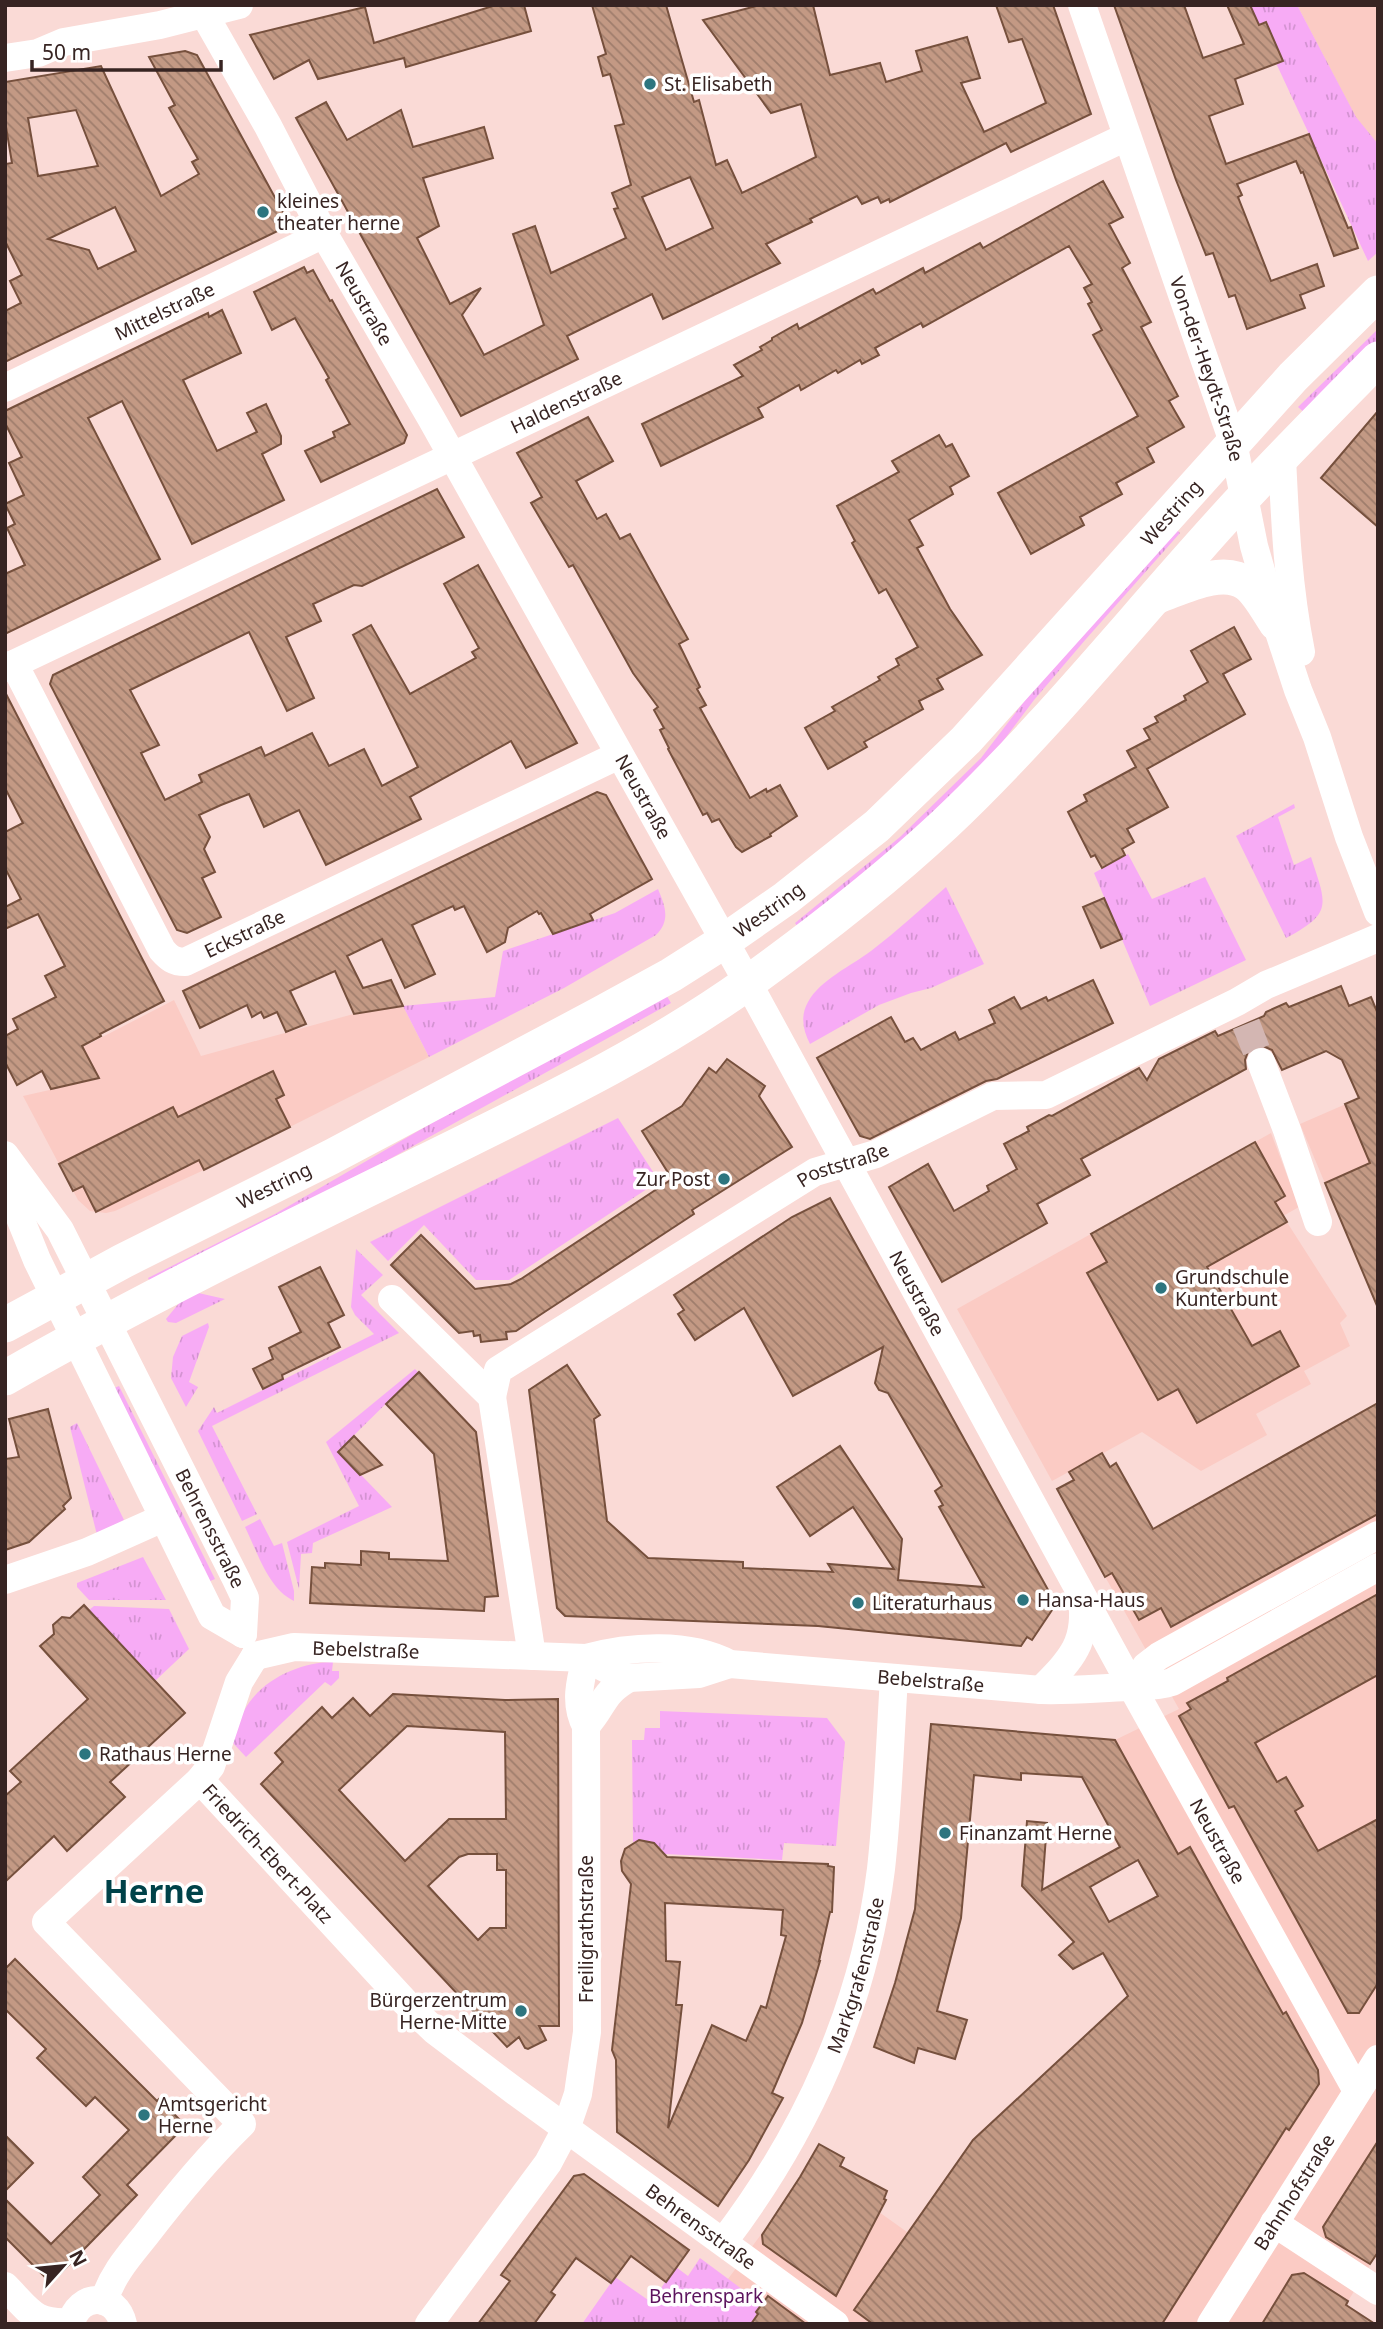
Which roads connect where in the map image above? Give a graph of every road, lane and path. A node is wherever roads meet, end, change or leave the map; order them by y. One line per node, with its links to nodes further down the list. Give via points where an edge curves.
1 (239, 5): 3 (street)
2 (1082, 5): 5 (street, Von-der-Heydt-Straße)
3 (202, 9): 4 (street, via 160,25); 6 (street, Neustraße)
4 (5, 58)
5 (1126, 137): 10 (street, Von-der-Heydt-Straße); 11 (street, Haldenstraße)
6 (324, 234): 9 (street, Mittelstraße); 11 (street, Neustraße)
7 (1378, 293): 10 (main road, Westring)
8 (1378, 359): 12 (main road)
9 (5, 388)
10 (1233, 442): 13 (street, Von-der-Heydt-Straße); 21 (main road, Westring, via 966,740 877,826)
11 (452, 456): 16 (street, Haldenstraße); 18 (street, Neustraße)
12 (1282, 457): 13 (main road); 17 (street, Von-der-Heydt-Straße, via 1293,614)
13 (1245, 496): 14 (main road); 15 (street, Von-der-Heydt-Straße)
14 (1155, 597): 15 (main road, via 1211,578 1239,579 1249,585); 22 (main road, via 1052,714 946,823 847,908)
15 (1276, 623): 17 (street, Von-der-Heydt-Straße)
16 (10, 666): 18 (street, Eckstraße, via 162,950 177,962)
17 (1317, 737): 19 (street, Von-der-Heydt-Straße)
18 (619, 755): 21 (street, Neustraße)
19 (1378, 912)
20 (1378, 938): 25 (street, Poststraße, via 1266,985 1241,1013 1046,1095 993,1096 876,1154)
21 (723, 942): 22 (street, Neustraße); 28 (main road, Westring, via 503,1066)
22 (748, 983): 25 (street, Neustraße); 31 (main road, via 680,1028 554,1098)
23 (1261, 1062): 27 (street)
24 (5, 1155): 28 (street, Behrensstraße, via 60,1230)
25 (846, 1164): 35 (street, Poststraße, via 815,1172 499,1370); 40 (street, Neustraße)
26 (5, 1173): 29 (street, Behrensstraße)
27 (1318, 1222)
28 (87, 1280): 29 (main road, Westring); 31 (street, Behrensstraße)
29 (55, 1297): 32 (main road, Westring); 33 (street, Behrensstraße)
30 (392, 1299): 35 (street)
31 (108, 1322): 33 (main road); 41 (street, Behrensstraße, via 245,1598)
32 (5, 1325)
33 (75, 1338): 34 (main road); 36 (street, Behrensstraße)
34 (5, 1378)
35 (492, 1397): 42 (street)
36 (163, 1518): 39 (street, via 87,1552); 41 (street, Behrensstraße, via 212,1616)
37 (1378, 1535): 47 (street, via 1159,1656)
38 (1378, 1567): 47 (street, Bebelstraße, via 1172,1682)
39 (5, 1580)
40 (1080, 1592): 47 (street, Neustraße); 48 (street, Neustraße, via 1081,1638 1068,1661)
41 (249, 1645): 42 (street, Bebelstraße); 50 (street, Behrensstraße, via 211,1766)
42 (532, 1656): 43 (street, Bebelstraße)
43 (586, 1658): 44 (street, Bebelstraße, via 624,1650 671,1650 713,1655); 45 (street, Bebelstraße); 49 (street, Freiligrathstraße, via 579,1693 579,1714)
44 (730, 1664): 45 (street, Bebelstraße, via 699,1674); 46 (street, Bebelstraße)
45 (629, 1678): 49 (street, via 606,1694)
46 (894, 1678): 48 (street, Bebelstraße); 55 (street, Markgrafenstraße, via 881,1868 863,1964 844,2024 793,2137)
47 (1132, 1687): 48 (street, Bebelstraße); 52 (street, Neustraße)
48 (1041, 1690)
49 (586, 1726): 53 (street, Freiligrathstraße, via 587,2032 578,2094)
50 (200, 1780): 53 (street, Friedrich-Ebert-Platz, via 425,2021); 58 (street, Friedrich-Ebert-Platz, via 46,1922 242,2124 152,2226 110,2281)
51 (1378, 2059): 52 (street, Bahnhofstraße)
52 (1357, 2091): 54 (street, Bahnhofstraße)
53 (566, 2129): 55 (street, Behrensstraße); 61 (street, via 548,2163)
54 (1274, 2223): 56 (street); 63 (street, Bahnhofstraße)
55 (724, 2241): 62 (street, Behrensstraße)
56 (1370, 2285)
57 (5, 2286): 59 (street, via 40,2320)
58 (104, 2301): 59 (street, via 82,2304); 60 (street, via 116,2308)
59 (71, 2323)
60 (123, 2324)
61 (429, 2324)
62 (835, 2324)
63 (1211, 2324)

